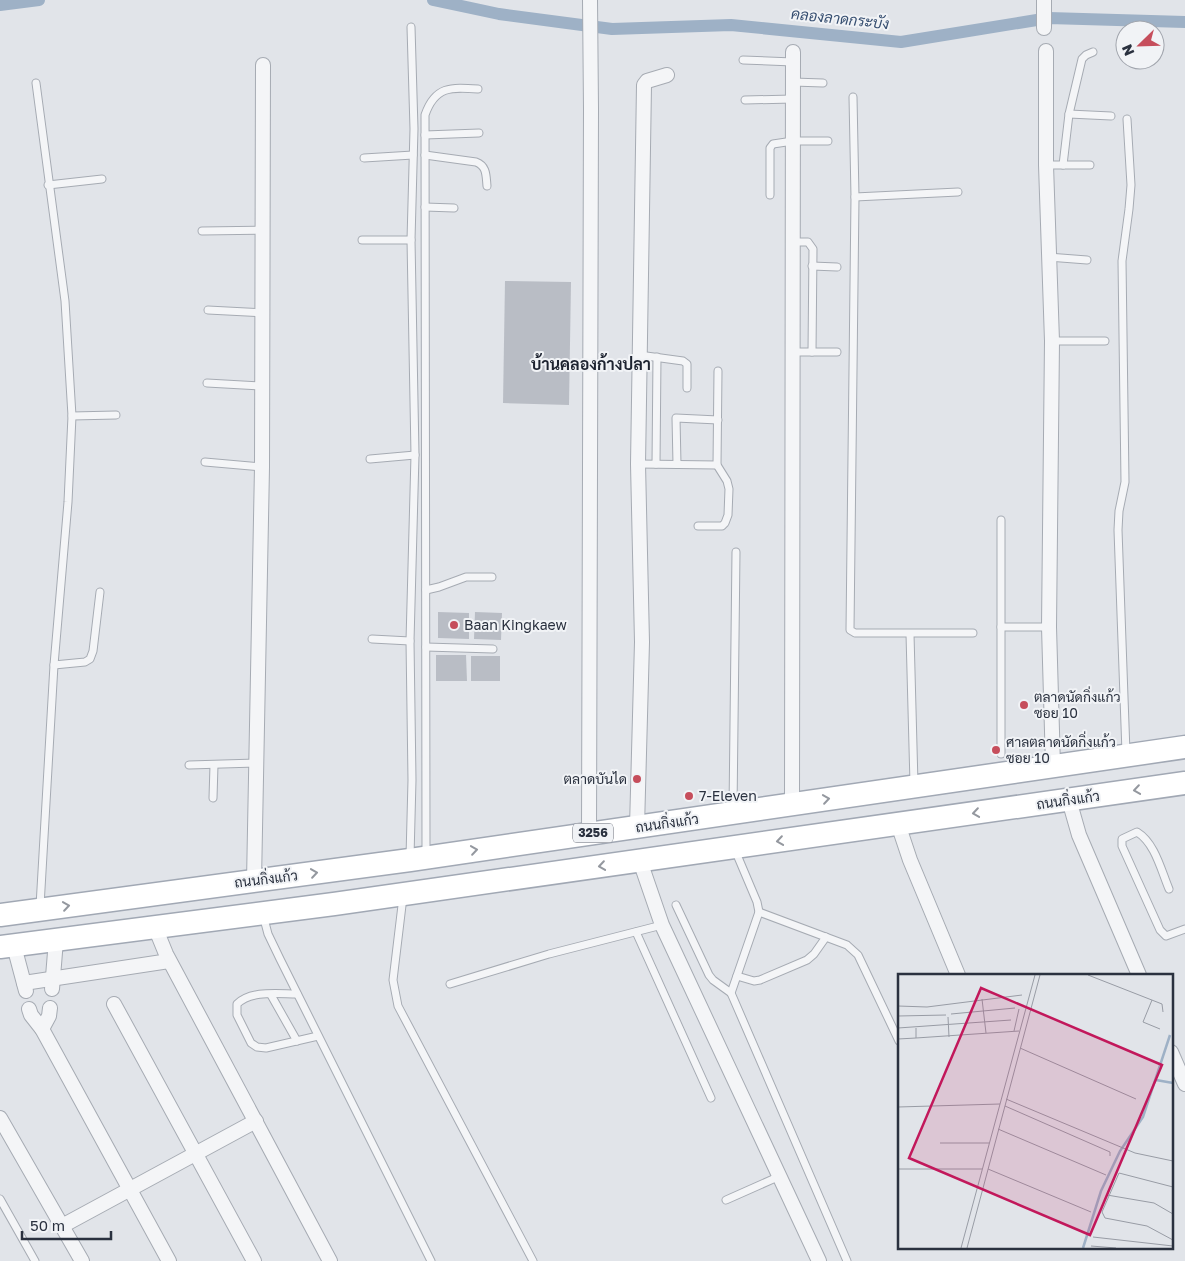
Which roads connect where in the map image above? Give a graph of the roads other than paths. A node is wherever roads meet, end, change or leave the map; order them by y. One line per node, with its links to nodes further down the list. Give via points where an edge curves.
1 (590, 0): 102 (street)
2 (1044, 0): 4 (street)
3 (411, 27): 25 (lane)
4 (1044, 28)
5 (1046, 51): 28 (street)
6 (1093, 52): 18 (lane, via 1082,59)
7 (793, 57): 8 (lane); 11 (street)
8 (743, 60)
9 (263, 65): 39 (street)
10 (667, 75): 55 (street, via 647,80 644,85)
11 (793, 82): 13 (lane); 16 (street)
12 (36, 83): 32 (lane)
13 (823, 83)
14 (478, 88): 22 (lane, via 450,88 429,102)
15 (853, 97): 36 (lane)
16 (793, 99): 17 (lane); 23 (street)
17 (745, 100)
18 (1069, 114): 19 (lane); 29 (lane)
19 (1111, 116)
20 (1127, 119): 89 (lane, via 1130,185 1122,261 1125,482 1118,530)
21 (479, 133): 22 (lane)
22 (425, 135): 26 (lane)
23 (793, 141): 24 (lane); 35 (lane, via 776,142 770,148); 43 (street)
24 (828, 141)
25 (413, 155): 27 (lane); 42 (lane)
26 (425, 155): 33 (lane, via 480,164 485,168); 37 (lane)
27 (364, 158)
28 (1046, 165): 29 (lane); 44 (street)
29 (1063, 165): 30 (lane)
30 (1090, 165)
31 (102, 179): 32 (lane)
32 (48, 185): 62 (lane, via 65,301)
33 (487, 186)
34 (958, 192): 36 (lane)
35 (770, 195)
36 (854, 197): 81 (lane, via 849,626 854,633)
37 (425, 206): 38 (lane); 76 (lane)
38 (454, 208)
39 (264, 230): 40 (lane); 49 (street)
40 (202, 231)
41 (362, 240): 42 (lane)
42 (411, 240): 64 (lane)
43 (793, 242): 46 (lane, via 811,245); 52 (street)
44 (1048, 257): 45 (lane); 50 (street)
45 (1087, 260)
46 (812, 266): 47 (lane); 53 (lane)
47 (838, 267)
48 (208, 310): 49 (lane)
49 (263, 313): 59 (street)
50 (1052, 341): 51 (lane); 79 (street)
51 (1105, 341)
52 (793, 352): 53 (lane); 98 (street)
53 (812, 352): 54 (lane)
54 (837, 352)
55 (639, 356): 56 (lane); 67 (street)
56 (657, 358): 60 (lane, via 687,364); 68 (lane)
57 (718, 371): 63 (lane)
58 (206, 383): 59 (lane)
59 (262, 386): 71 (street)
60 (687, 388)
61 (116, 415): 62 (lane)
62 (72, 416): 86 (lane)
63 (718, 420): 69 (lane, via 676,418); 70 (lane)
64 (416, 455): 65 (lane); 83 (lane)
65 (370, 459)
66 (204, 462): 71 (lane)
67 (638, 464): 68 (lane); 101 (street, via 642,642)
68 (656, 464): 69 (lane)
69 (676, 464): 70 (lane)
70 (717, 464): 73 (lane, via 729,489 726,523 722,526)
71 (262, 467): 90 (street)
72 (1001, 520): 78 (lane)
73 (698, 526)
74 (736, 552): 99 (lane)
75 (492, 577): 76 (lane, via 466,577)
76 (426, 590): 84 (lane)
77 (100, 592): 86 (lane, via 90,659)
78 (1001, 627): 79 (lane); 88 (lane)
79 (1049, 627): 93 (street)
80 (973, 633): 81 (lane)
81 (910, 634): 95 (lane)
82 (372, 639): 83 (lane)
83 (410, 641): 104 (lane, via 412,780)
84 (426, 647): 85 (lane); 104 (lane)
85 (493, 649)
86 (54, 665): 110 (lane)
87 (1185, 747): 89 (main road, ถนนกิ่งแก้ว / 3256)
88 (1001, 754)
89 (1126, 755): 93 (main road, ถนนกิ่งแก้ว / 3256)
90 (257, 763): 92 (lane); 106 (street)
91 (190, 765): 92 (lane)
92 (214, 765): 96 (lane)
93 (1054, 766): 95 (main road, ถนนกิ่งแก้ว / 3256)
94 (1185, 783): 97 (main road, ถนนกิ่งแก้ว, one-way to 97)
95 (914, 786): 98 (main road, ถนนกิ่งแก้ว / 3256, one-way to 95)
96 (213, 798)
97 (1069, 800): 100 (main road, ถนนกิ่งแก้ว, one-way to 100); 123 (street, via 1080,835)
98 (792, 804): 99 (main road, ถนนกิ่งแก้ว / 3256)
99 (733, 813): 101 (main road, ถนนกิ่งแก้ว / 3256)
100 (898, 824): 103 (main road, ถนนกิ่งแก้ว, one-way to 103); 122 (street)
101 (638, 827): 102 (main road, ถนนกิ่งแก้ว / 3256)
102 (589, 834): 104 (main road, ถนนกิ่งแก้ว / 3256, one-way to 102)
103 (734, 847): 105 (main road, ถนนกิ่งแก้ว); 111 (lane)
104 (418, 858): 106 (main road, ถนนกิ่งแก้ว / 3256, one-way to 104)
105 (640, 861): 108 (main road, ถนนกิ่งแก้ว, one-way to 108); 114 (street)
106 (254, 881): 110 (main road, ถนนกิ่งแก้ว / 3256, one-way to 106)
107 (1169, 889): 116 (lane, via 1144,836 1137,832 1122,839 1122,846 1160,930 1166,936)
108 (403, 895): 113 (main road, ถนนกิ่งแก้ว); 154 (lane, via 393,980 398,1006)
109 (676, 905): 127 (lane, via 713,980)
110 (40, 909): 112 (main road, ถนนกิ่งแก้ว / 3256)
111 (759, 912): 118 (lane); 124 (lane)
112 (0, 914)
113 (263, 914): 115 (main road, ถนนกิ่งแก้ว); 128 (lane, via 268,934)
114 (662, 925): 117 (lane); 143 (street)
115 (155, 928): 119 (main road, ถนนกิ่งแก้ว); 121 (street)
116 (1185, 929)
117 (636, 932): 125 (lane, via 548,954); 139 (lane)
118 (826, 937): 124 (lane, via 814,954 799,963 760,980); 135 (lane, via 847,945 858,955)
119 (56, 940): 120 (main road, ถนนกิ่งแก้ว); 126 (street)
120 (7, 946): 126 (street, via 25,988)
121 (169, 961): 126 (street); 141 (street)
122 (958, 974)
123 (1139, 974)
124 (737, 976): 127 (lane)
125 (450, 984)
126 (52, 985)
127 (731, 993): 156 (lane)
128 (297, 994): 129 (lane); 134 (lane)
129 (272, 995): 136 (lane); 136 (lane, via 252,995 237,1004 237,1016 251,1043 266,1048)
130 (114, 1004): 142 (street)
131 (50, 1008): 133 (street)
132 (29, 1009): 133 (street)
133 (42, 1029): 144 (street)
134 (318, 1036): 136 (lane); 153 (lane)
135 (898, 1039)
136 (297, 1041)
137 (1172, 1054): 138 (street)
138 (1185, 1084)
139 (710, 1098)
140 (0, 1118): 147 (street)
141 (256, 1121): 142 (street); 152 (street)
142 (196, 1154): 144 (street); 151 (street)
143 (780, 1176): 146 (lane); 155 (street)
144 (130, 1189): 147 (street); 150 (street)
145 (0, 1199): 148 (lane)
146 (726, 1200)
147 (62, 1226): 149 (street)
148 (35, 1261)
149 (82, 1261)
150 (169, 1261)
151 (254, 1261)
152 (330, 1261)
153 (431, 1261)
154 (533, 1261)
155 (819, 1261)
156 (846, 1261)

